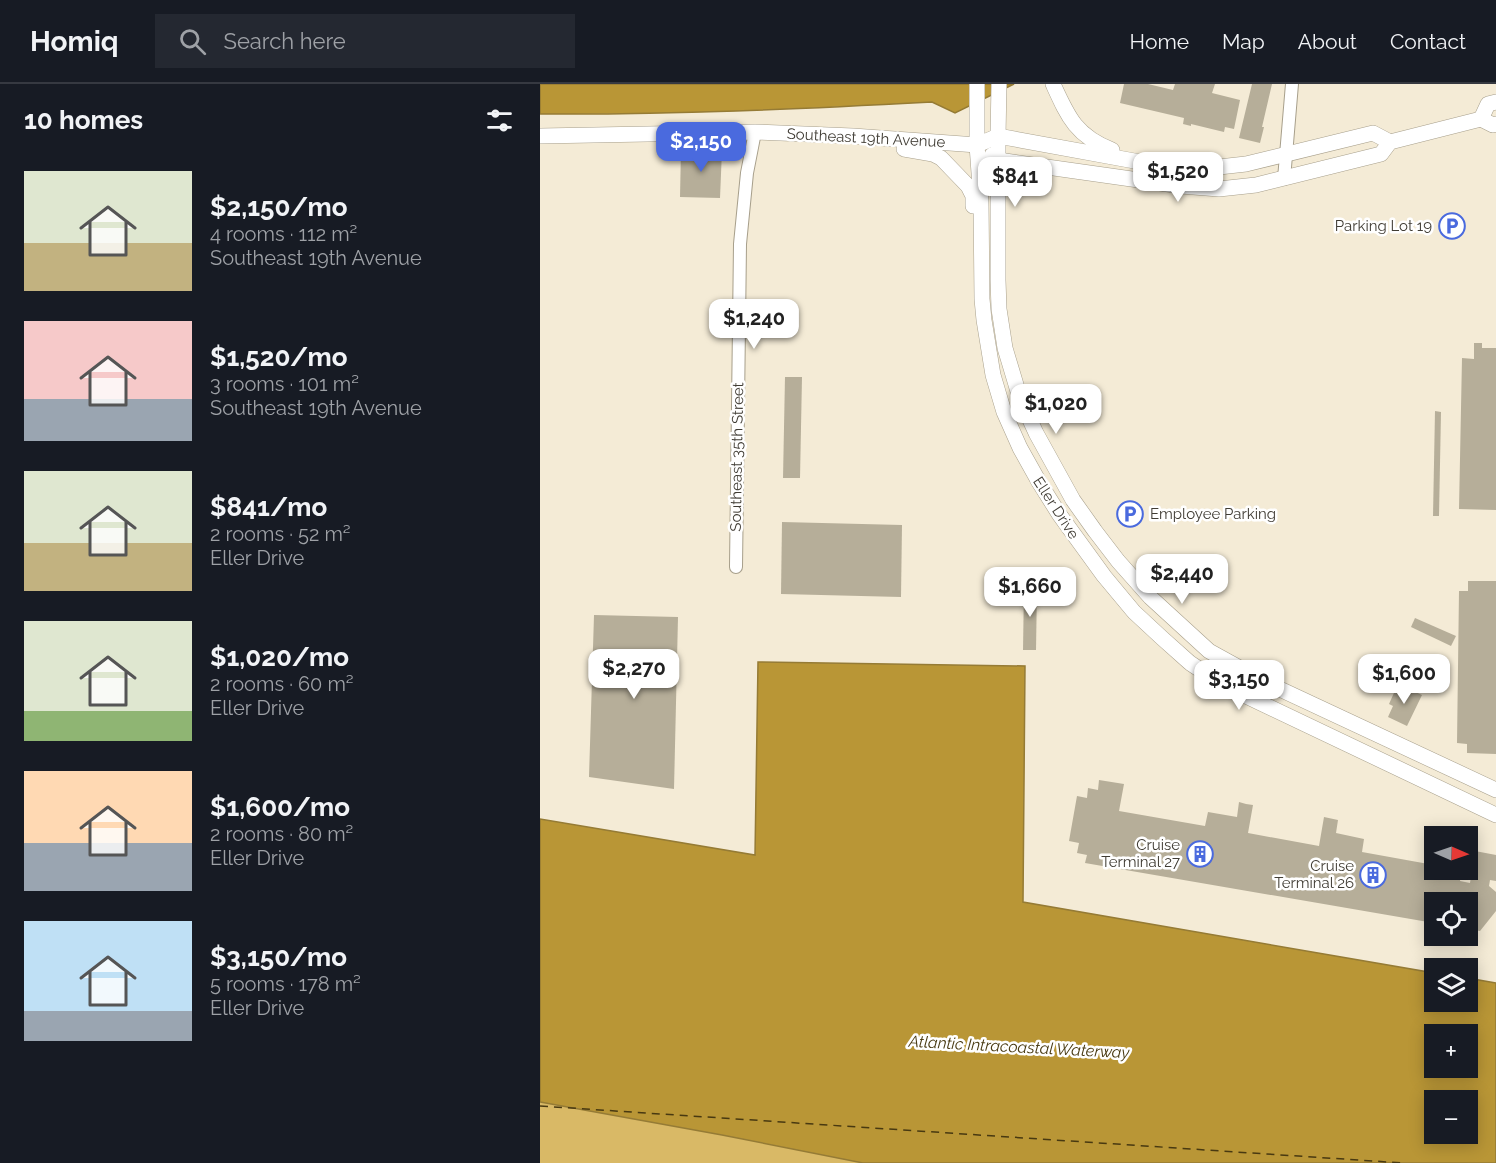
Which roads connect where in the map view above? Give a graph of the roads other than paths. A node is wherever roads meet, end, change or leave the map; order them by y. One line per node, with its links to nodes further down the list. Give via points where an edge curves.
1 (977, 84): 12 (street, Eller Drive)
2 (1053, 84): 15 (street, via 1066,112 1084,135)
3 (1292, 84): 13 (street)
4 (999, 91): 10 (street, Eller Drive)
5 (1496, 102): 6 (street, via 1488,104)
6 (1488, 122): 11 (street)
7 (755, 132): 8 (street, Southeast 19th Avenue); 9 (street, Southeast 19th Avenue); 18 (street, Southeast 35th Street, via 740,244)
8 (778, 133): 12 (street, Southeast 19th Avenue); 17 (street, via 793,143 883,147 921,151 941,158 973,195 972,232)
9 (540, 136)
10 (998, 136): 12 (street, Southeast 19th Avenue); 14 (street, Eller Drive); 15 (street)
11 (1390, 142): 13 (street, via 1373,133); 16 (street, via 1381,154)
12 (977, 145): 14 (street); 17 (street, Eller Drive)
13 (1286, 154): 15 (street, via 1210,168); 16 (street)
14 (998, 160): 16 (street, via 1200,188 1238,188); 19 (street, Eller Drive, via 999,309 1005,348 1028,415 1054,467 1118,561 1160,607 1209,651)
15 (1140, 162)
16 (1284, 179)
17 (981, 265): 20 (street, Eller Drive, via 984,320 1004,412 1020,448 1059,514 1134,612 1190,663 1223,685)
18 (736, 567)
19 (1496, 789)
20 (1496, 815)

